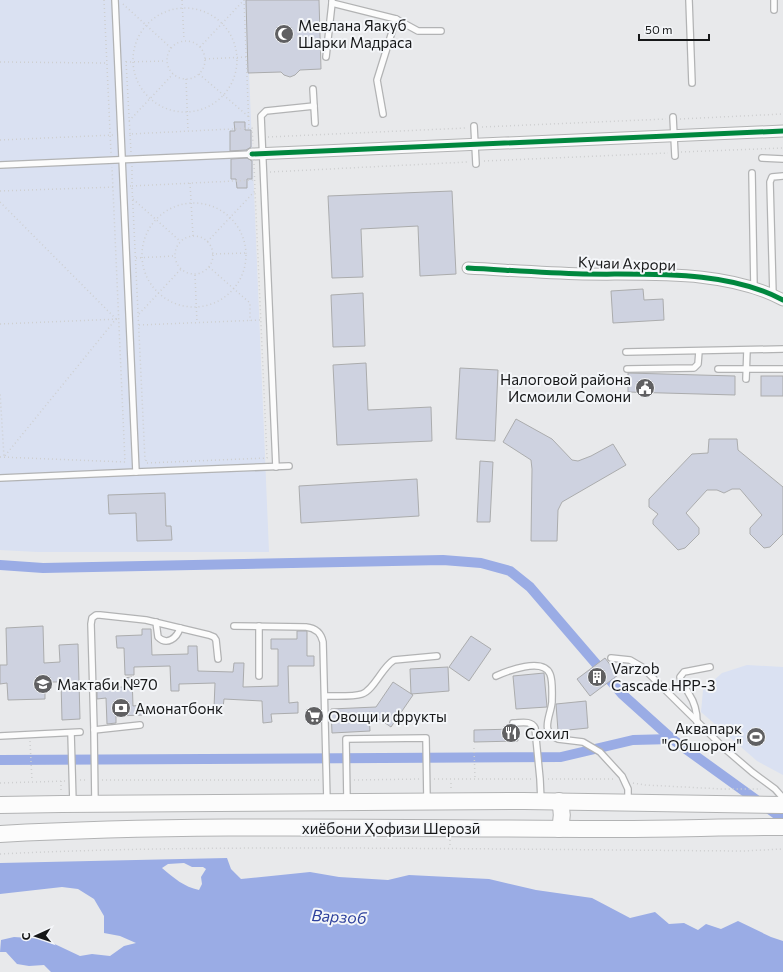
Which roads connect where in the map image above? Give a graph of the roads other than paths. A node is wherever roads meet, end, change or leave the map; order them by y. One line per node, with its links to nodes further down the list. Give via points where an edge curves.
1 (115, 0): 23 (lane)
2 (689, 0): 9 (lane)
3 (774, 0): 5 (lane)
4 (332, 2): 6 (lane); 8 (lane)
5 (774, 10)
6 (396, 20): 7 (lane, via 418,31); 12 (lane, via 377,80)
7 (441, 31)
8 (326, 57)
9 (692, 83)
10 (313, 89): 11 (lane)
11 (314, 106): 14 (lane); 19 (lane, via 264,112 260,116 261,137)
12 (383, 114)
13 (673, 118): 17 (lane)
14 (315, 123)
15 (474, 127): 18 (lane)
16 (783, 131): 17 (street)
17 (674, 136): 18 (street); 20 (lane)
18 (475, 144): 19 (street); 24 (lane)
19 (257, 154): 23 (lane); 41 (lane, via 263,172)
20 (675, 154)
21 (762, 158): 22 (lane)
22 (783, 159)
23 (122, 160): 25 (lane); 42 (lane)
24 (476, 163)
25 (0, 165)
26 (752, 174): 29 (lane)
27 (783, 176): 30 (lane, via 772,178 770,185)
28 (468, 268): 29 (street, Кучаи Ахрори, via 687,277)
29 (754, 287): 30 (street, Кучаи Ахрори)
30 (778, 297)
31 (783, 349): 32 (lane)
32 (746, 350): 33 (lane); 38 (lane)
33 (699, 351): 34 (lane); 35 (lane, via 698,364 694,368)
34 (626, 352)
35 (627, 369)
36 (718, 369): 38 (lane)
37 (783, 369): 38 (lane)
38 (746, 370): 39 (lane)
39 (746, 379)
40 (289, 466): 41 (lane)
41 (276, 467): 42 (lane)
42 (136, 472): 43 (lane)
43 (0, 478)
44 (156, 622): 47 (lane); 47 (lane, via 158,637 163,641 174,639); 58 (lane, via 100,615 92,618)
45 (234, 626): 46 (lane)
46 (259, 626): 52 (lane); 54 (lane, via 306,627 318,631 323,642)
47 (180, 628): 50 (lane, via 214,637)
48 (437, 656): 54 (lane, via 394,660 388,663 365,692 359,695)
49 (611, 658): 55 (lane, via 630,660 642,667)
50 (218, 660)
51 (710, 667): 55 (lane, via 684,672 680,676 694,702)
52 (259, 676)
53 (496, 676): 69 (lane, via 522,667 545,668 551,678 552,702 547,724 552,736 593,746 612,763 628,789)
54 (325, 696): 66 (lane)
55 (697, 722): 63 (lane)
56 (513, 723): 64 (lane, via 534,725)
57 (140, 725): 58 (lane)
58 (94, 730): 70 (lane)
59 (80, 732): 60 (lane)
60 (71, 733): 61 (lane); 62 (lane, via 73,780)
61 (0, 736)
62 (67, 798): 70 (main road, хиёбони Ҳофизи Шерозӣ); 71 (main road, хиёбони Ҳофизи Шерозӣ)
63 (783, 798)
64 (541, 801): 65 (main road, хиёбони Ҳофизи Шерозӣ); 68 (main road, хиёбони Ҳофизи Шерозӣ)
65 (559, 801): 69 (main road, хиёбони Ҳофизи Шерозӣ); 74 (main road, via 562,823)
66 (328, 802): 67 (main road, хиёбони Ҳофизи Шерозӣ); 70 (main road, хиёбони Ҳофизи Шерозӣ)
67 (347, 802): 68 (main road, хиёбони Ҳофизи Шерозӣ); 68 (lane, via 346,739 426,738)
68 (427, 802)
69 (624, 802): 72 (main road, хиёбони Ҳофизи Шерозӣ); 75 (main road, via 616,806 616,822)
70 (95, 804)
71 (0, 805)
72 (783, 805)
73 (783, 827): 75 (main road, хиёбони Ҳофизи Шерозӣ)
74 (559, 829): 75 (main road, хиёбони Ҳофизи Шерозӣ); 76 (main road, хиёбони Ҳофизи Шерозӣ, via 125,828)
75 (620, 829)
76 (0, 834)

